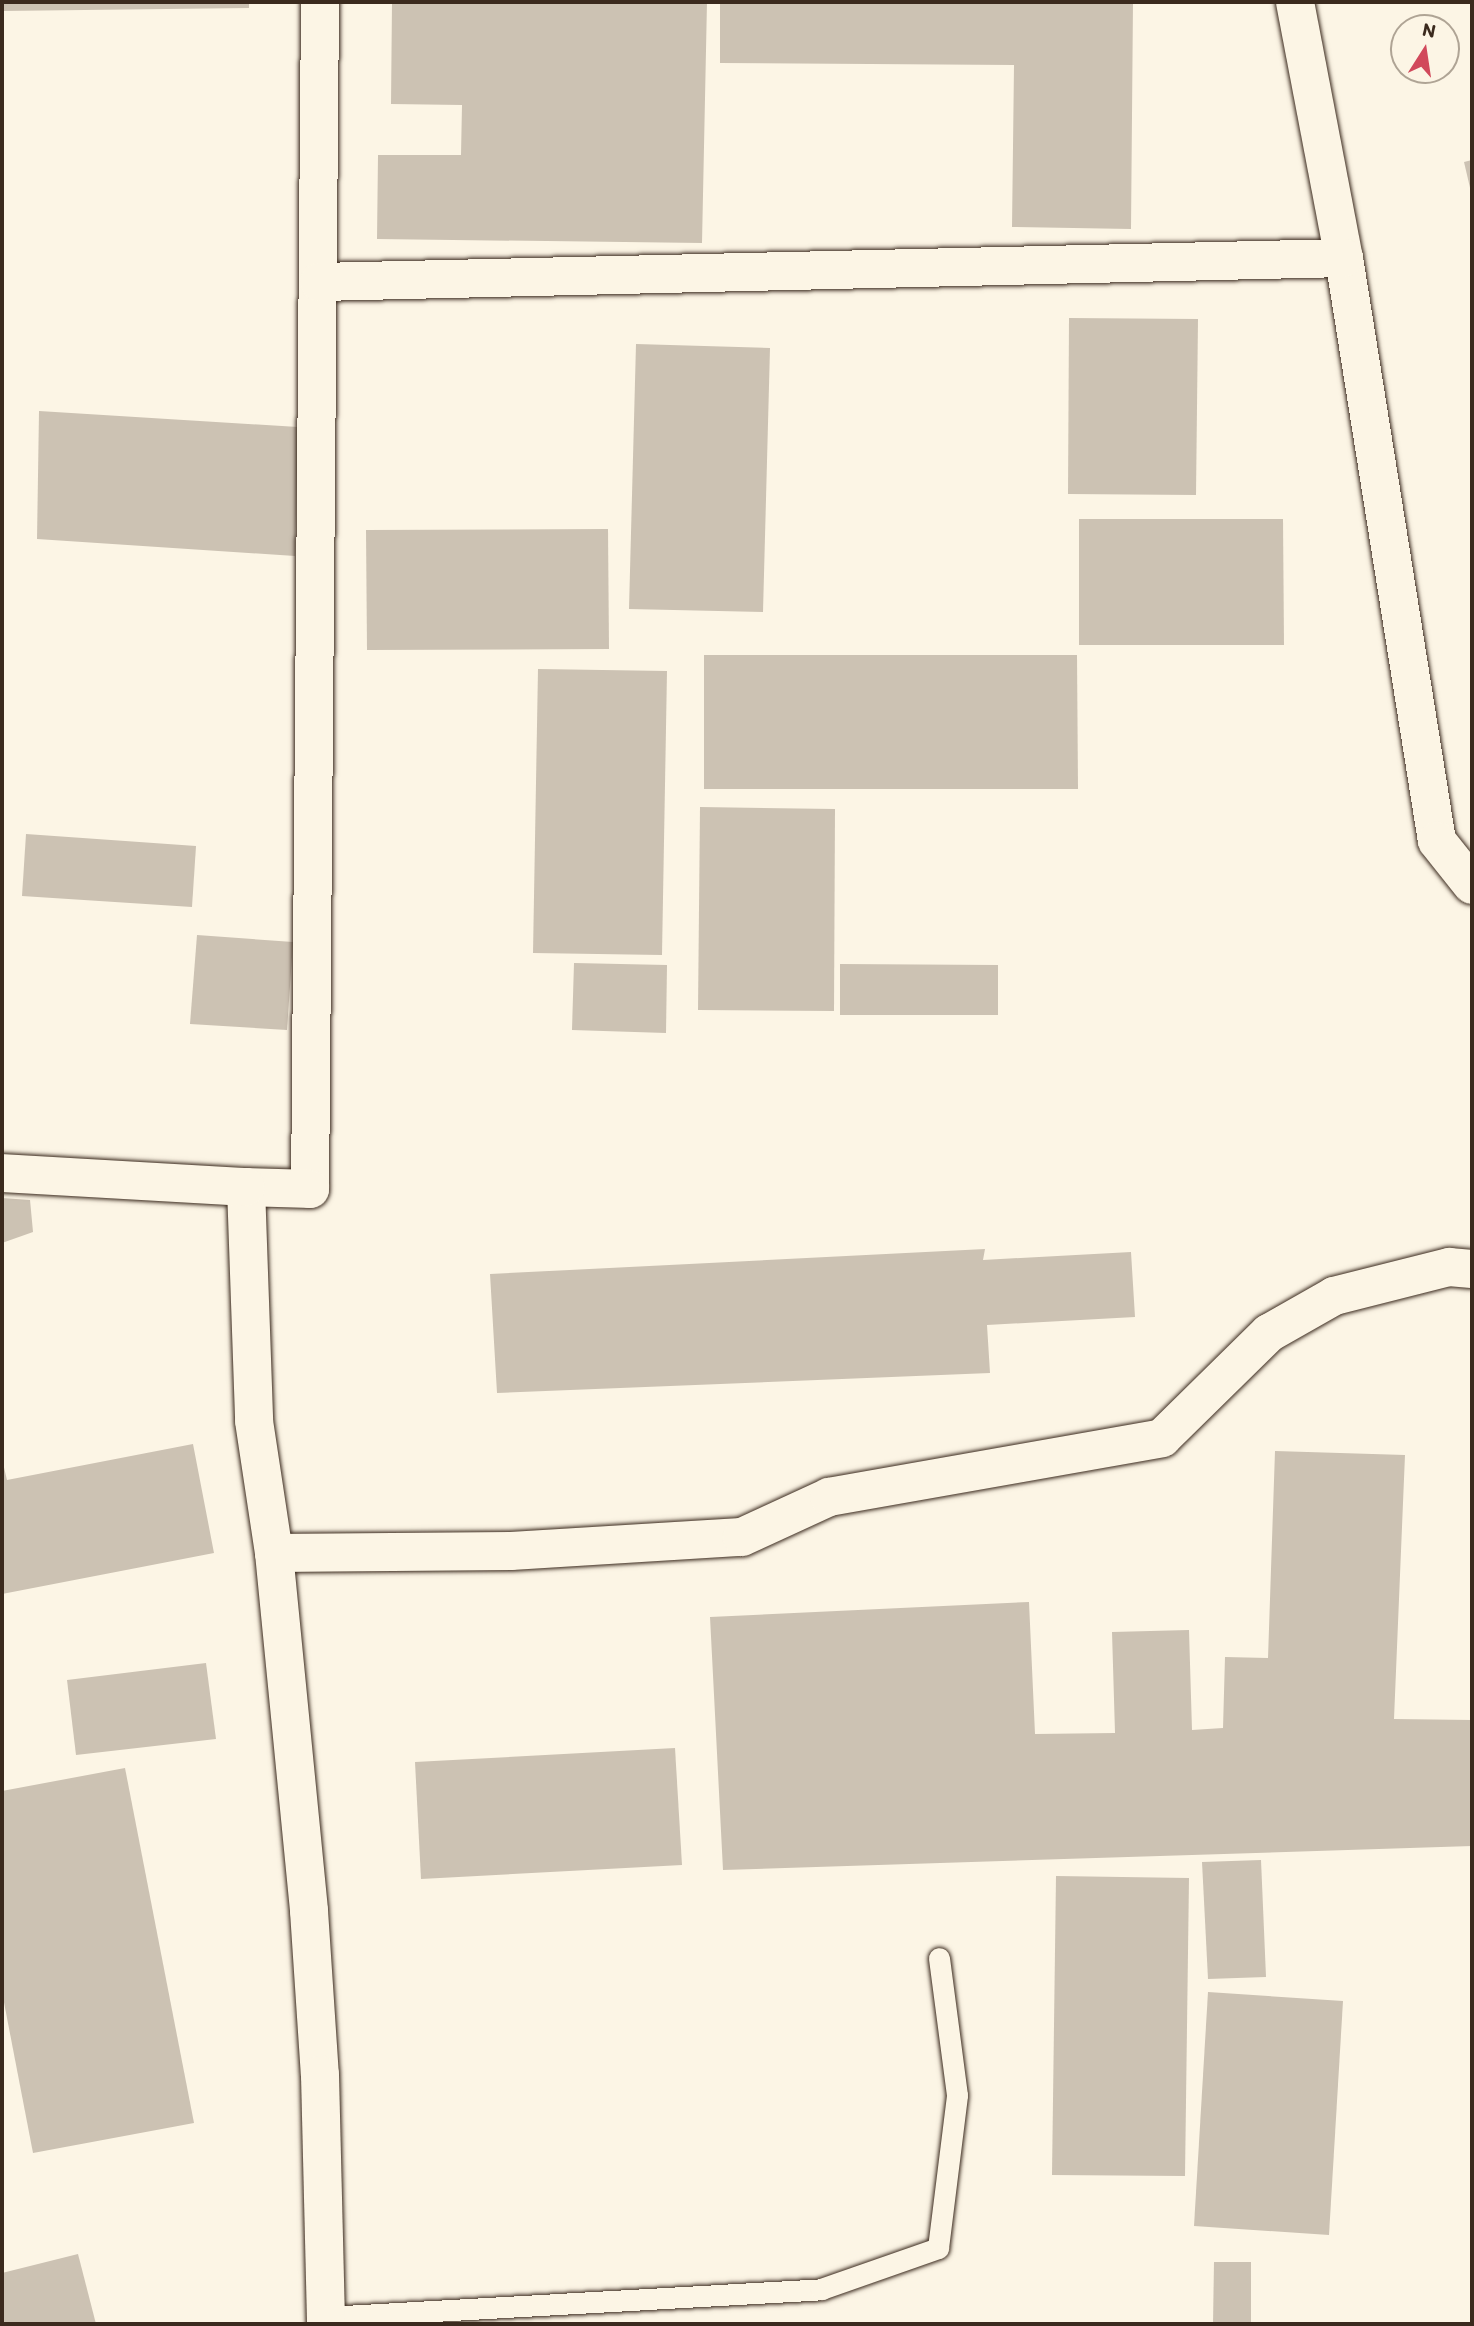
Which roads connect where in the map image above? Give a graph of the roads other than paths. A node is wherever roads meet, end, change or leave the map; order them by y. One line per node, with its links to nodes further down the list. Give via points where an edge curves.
1 (320, 2): 4 (street)
2 (1295, 2): 3 (street)
3 (1344, 258): 4 (street); 5 (street, via 1437,841)
4 (319, 282): 7 (street, via 310,1189)
5 (1472, 885)
6 (2, 1173): 7 (street)
7 (246, 1187): 9 (street, via 254,1421)
8 (1472, 1269): 9 (street, via 1449,1267 1334,1296 1269,1333 1162,1438 829,1497 742,1537 511,1551)
9 (274, 1553): 11 (street, via 309,1911 320,2075)
10 (939, 1958): 11 (lane, via 957,2095 938,2248 821,2289)
11 (326, 2320)

